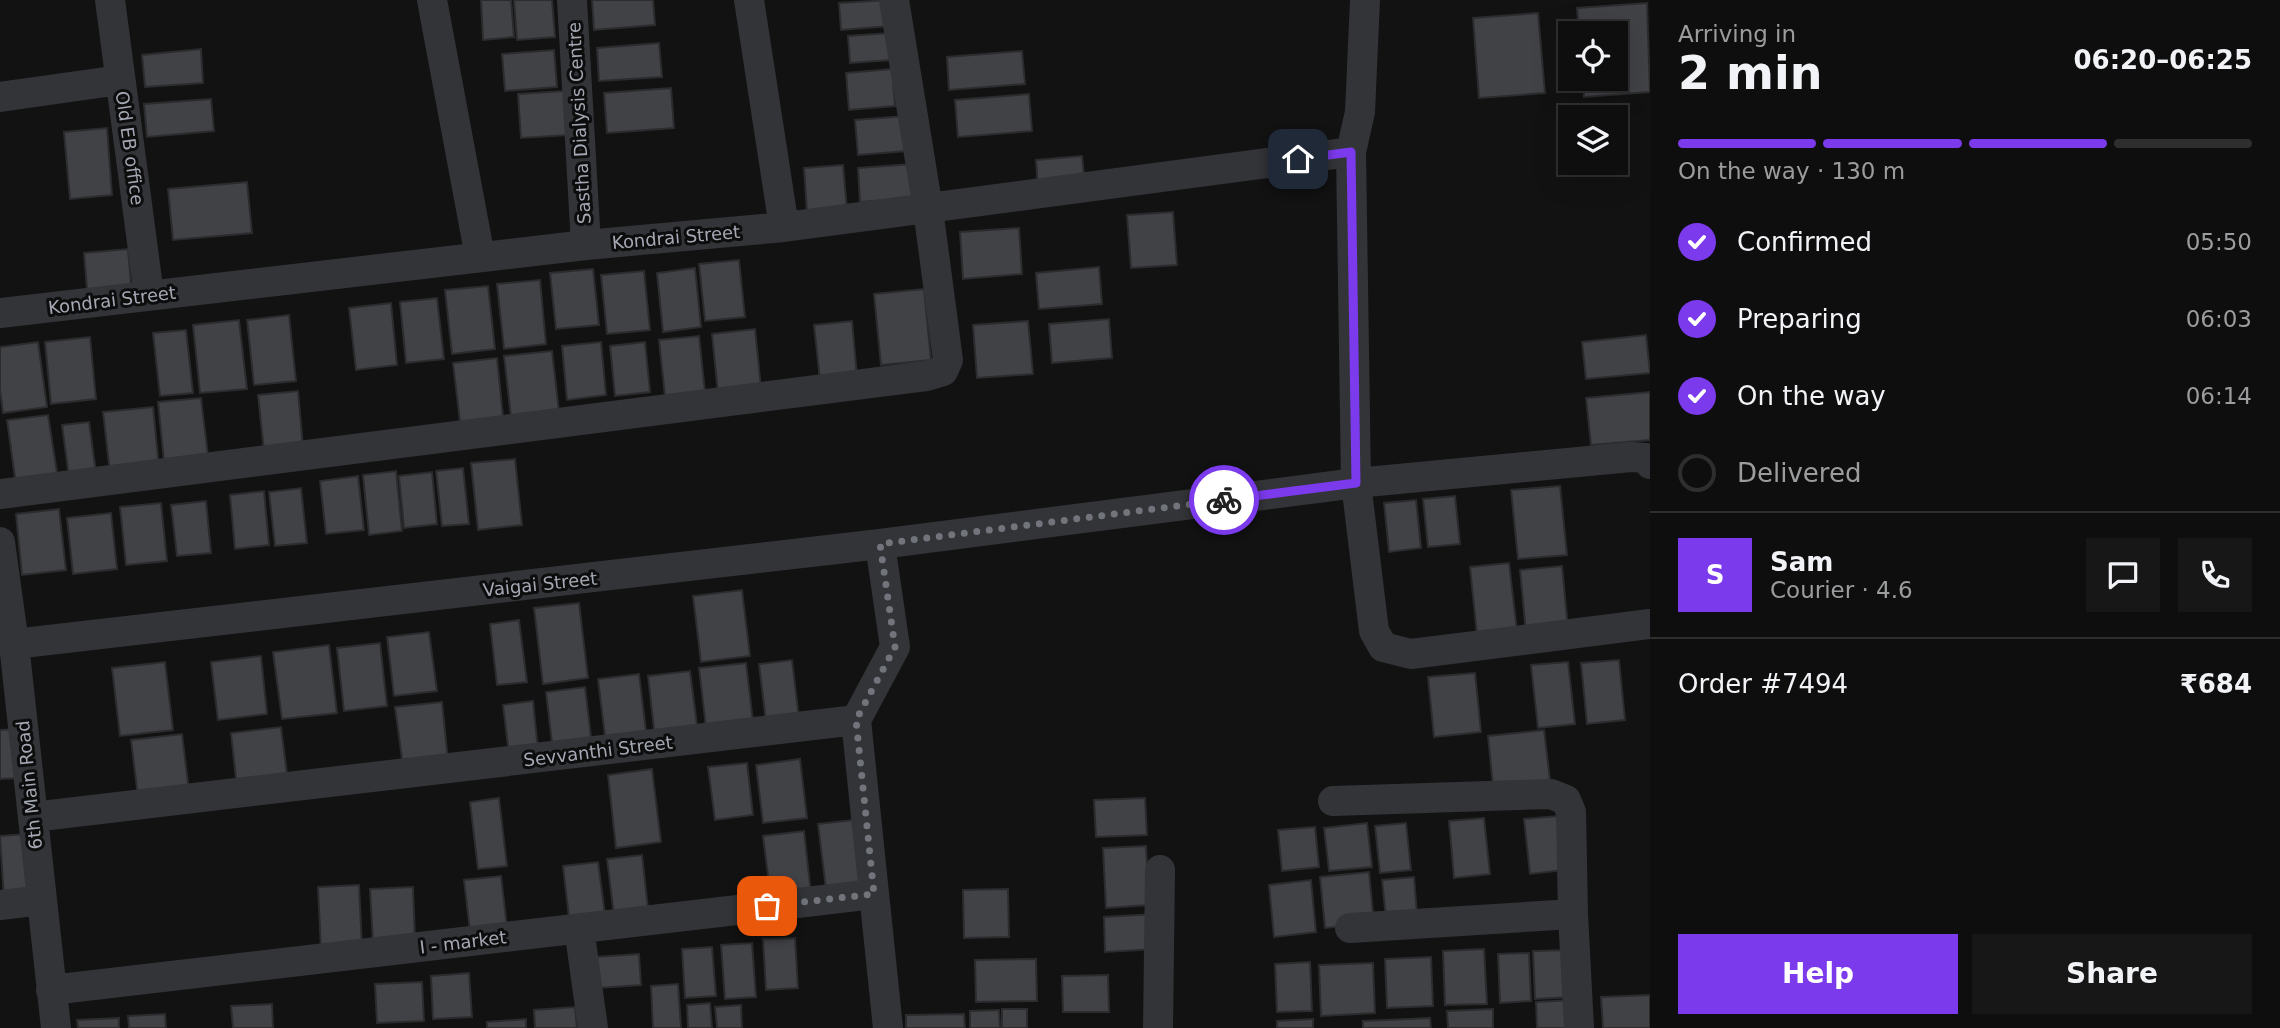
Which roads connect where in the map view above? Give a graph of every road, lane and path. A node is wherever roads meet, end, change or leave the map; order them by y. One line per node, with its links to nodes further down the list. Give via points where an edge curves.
1 (110, 0): 7 (street, Old EB office)
2 (432, 0): 13 (street)
3 (572, 0): 12 (street, Sastha Dialysis Centre)
4 (748, 0): 11 (street)
5 (894, 0): 10 (street)
6 (1365, 0): 9 (street, via 1360,112)
7 (120, 80): 8 (street); 14 (street, Old EB office)
8 (0, 97)
9 (1351, 152): 10 (street, Kondrai Street); 17 (street)
10 (928, 209): 11 (street, Kondrai Street); 18 (street, via 948,360 943,371)
11 (784, 227): 12 (street, Kondrai Street)
12 (586, 245): 13 (street, Kondrai Street)
13 (480, 257): 14 (street, Kondrai Street)
14 (149, 295): 15 (street, Kondrai Street)
15 (0, 313)
16 (1650, 464): 17 (street, Vaigai Street, via 1645,458 1632,457)
17 (1356, 483): 20 (street, Vaigai Street); 21 (street, via 1374,631 1383,647 1412,653)
18 (0, 494)
19 (0, 542): 22 (street, 6th Main Road)
20 (880, 544): 22 (street, Vaigai Street); 23 (street, via 895,647)
21 (1650, 624)
22 (14, 644): 25 (street, 6th Main Road)
23 (856, 720): 25 (street, Sevvanthi Street); 27 (street)
24 (1333, 801): 30 (street, via 1551,794 1566,800 1571,812)
25 (33, 817): 28 (street, 6th Main Road)
26 (1160, 870): 37 (street)
27 (874, 894): 32 (street, I - market); 36 (street)
28 (42, 900): 29 (street); 33 (street, 6th Main Road)
29 (0, 905)
30 (1573, 914): 31 (street); 38 (street)
31 (1350, 928)
32 (579, 929): 33 (street, I - market); 35 (street)
33 (51, 990): 34 (street, 6th Main Road)
34 (56, 1028)
35 (593, 1028)
36 (888, 1028)
37 (1158, 1028)
38 (1579, 1028)

